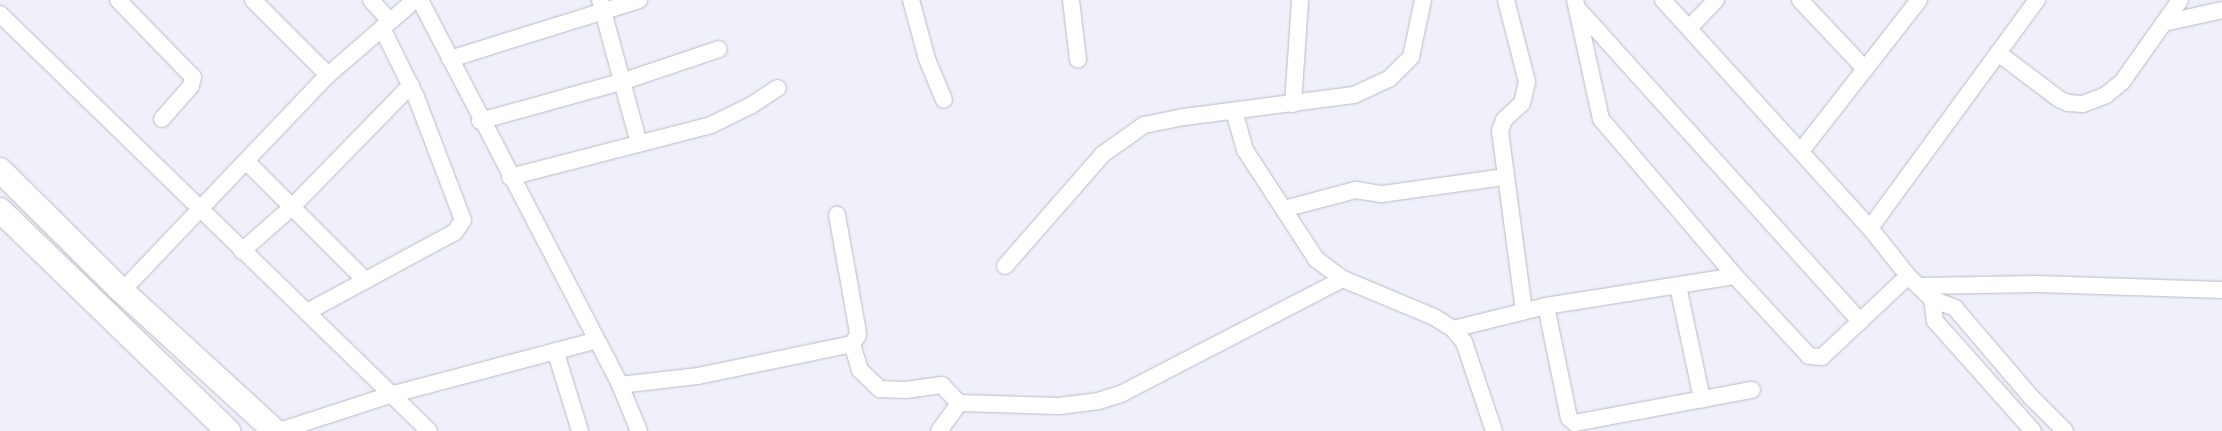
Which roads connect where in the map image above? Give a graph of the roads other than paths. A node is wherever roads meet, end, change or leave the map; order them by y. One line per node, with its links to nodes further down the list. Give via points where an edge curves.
1 (118, 0): 37 (street, via 193,77 191,86)
2 (253, 0): 30 (street)
3 (371, 0): 23 (street)
4 (414, 0): 23 (street)
5 (420, 0): 27 (street)
6 (639, 0): 19 (street)
7 (911, 0): 34 (street, via 927,59)
8 (1071, 0): 28 (street)
9 (1300, 0): 35 (street)
10 (1423, 0): 35 (street, via 1411,57 1389,80 1354,95)
11 (1506, 0): 44 (street, via 1527,82 1522,103 1501,125)
12 (1663, 0): 24 (street)
13 (1716, 0): 24 (street)
14 (1800, 0): 29 (street)
15 (1919, 0): 29 (street)
16 (2036, 0): 26 (street)
17 (2180, 0): 22 (street)
18 (1576, 4): 53 (street, via 1602,119); 64 (street)
19 (602, 6): 27 (street); 31 (street)
20 (2222, 10): 22 (street)
21 (0, 14): 48 (street)
22 (2164, 24): 26 (street, via 2122,82 2106,95 2083,104 2060,99)
23 (386, 25): 30 (street); 32 (street)
24 (1689, 28): 40 (street)
25 (719, 49): 31 (street)
26 (1998, 53): 50 (street)
27 (450, 59): 38 (street)
28 (1078, 60)
29 (1865, 69): 40 (street)
30 (328, 76): 41 (street)
31 (621, 82): 38 (street); 39 (street)
32 (411, 85): 45 (street); 55 (street, via 463,220 455,232)
33 (778, 88): 39 (street, via 711,125)
34 (944, 100)
35 (1294, 104): 36 (street)
36 (1234, 111): 46 (street, via 1245,150); 52 (street, via 1184,116 1144,125 1124,137 1103,154)
37 (162, 119)
38 (480, 121): 43 (street)
39 (639, 144): 43 (street)
40 (1801, 151): 50 (street)
41 (246, 162): 45 (street); 48 (street)
42 (0, 170): 59 (main road)
43 (510, 177): 66 (street)
44 (1505, 177): 46 (street, via 1382,194 1356,190); 62 (street)
45 (290, 208): 51 (street); 55 (street)
46 (1284, 209): 54 (street, via 1316,259)
47 (0, 210): 74 (main road)
48 (200, 210): 51 (street); 59 (street)
49 (837, 215): 67 (street, via 858,335)
50 (1870, 228): 56 (street)
51 (242, 251): 63 (street)
52 (1005, 266)
53 (1735, 276): 57 (street); 64 (street, via 1813,358 1822,357)
54 (1343, 279): 65 (street); 73 (street, via 1106,399 1059,406)
55 (364, 280): 63 (street)
56 (1914, 281): 58 (street); 60 (street); 64 (street)
57 (1678, 286): 61 (street); 72 (street)
58 (2222, 290)
59 (122, 291): 75 (main road)
60 (1932, 299): 82 (street, via 1936,321); 83 (street, via 1955,308 2031,397)
61 (1546, 306): 62 (street); 72 (street, via 1569,418 1573,422)
62 (1524, 311): 65 (street)
63 (307, 312): 71 (street)
64 (1860, 322)
65 (1454, 329): 81 (street, via 1472,358)
66 (596, 341): 68 (street); 69 (street)
67 (852, 344): 69 (street, via 698,376); 73 (street, via 860,370 880,389 906,390 942,385)
68 (556, 353): 71 (street); 78 (street)
69 (620, 385): 79 (street)
70 (1752, 390): 72 (street)
71 (390, 394): 76 (street); 77 (street)
72 (1702, 399)
73 (959, 403): 80 (street)
74 (228, 431)
75 (275, 431)
76 (279, 431)
77 (429, 431)
78 (580, 431)
79 (639, 431)
80 (939, 431)
81 (1494, 431)
82 (2033, 431)
83 (2065, 431)

